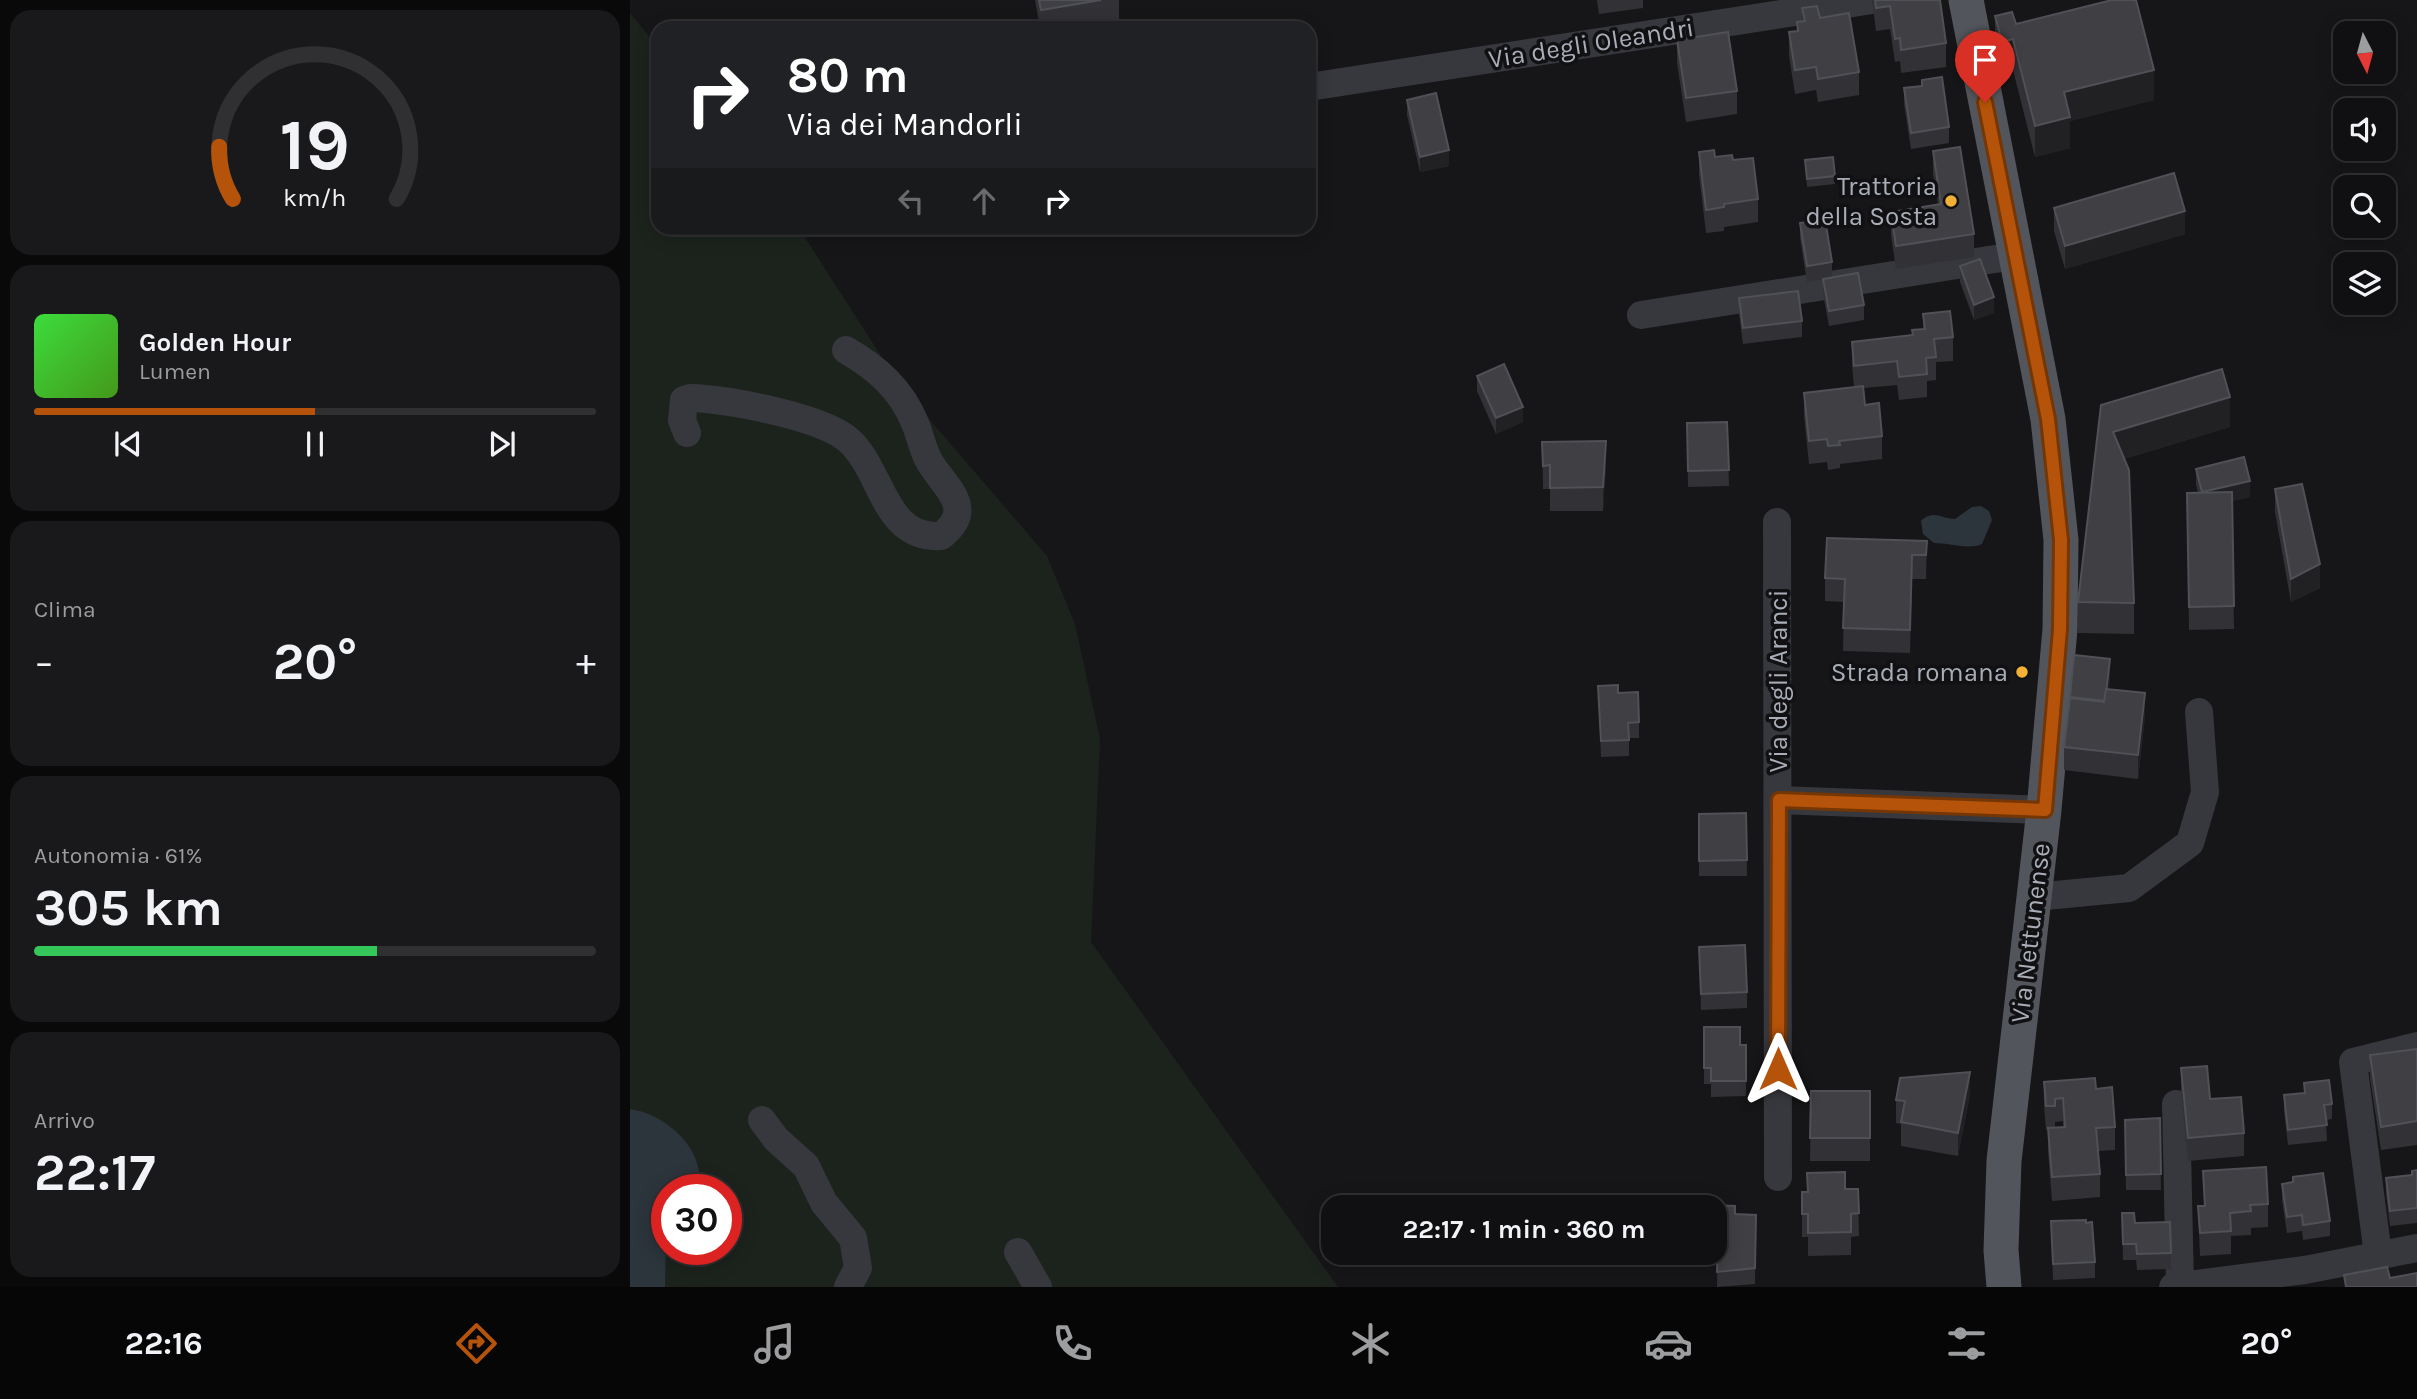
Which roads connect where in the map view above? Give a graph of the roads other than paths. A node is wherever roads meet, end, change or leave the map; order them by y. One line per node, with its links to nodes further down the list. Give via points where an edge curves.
1 (1872, 0): 3 (street, Via degli Oleandri)
2 (1966, 0): 4 (main road, Via Nettunense)
3 (1316, 86)
4 (2014, 256): 5 (street); 11 (main road, Via Nettunense, via 2048,419 2061,540 2060,629)
5 (1641, 315)
6 (846, 350): 7 (street, via 874,366 891,384 911,414 932,466 952,491 957,511 942,536 906,529 849,440 821,425 690,398 684,400 681,410)
7 (687, 433)
8 (1777, 522): 10 (street, Via degli Aranci)
9 (2200, 712): 12 (street, via 2205,792 2190,843 2129,888)
10 (1779, 800): 11 (street); 16 (street, Via degli Aranci)
11 (2045, 810): 12 (main road, Via Nettunense)
12 (2035, 897): 24 (main road, Via Nettunense, via 2004,1161)
13 (2417, 1046): 19 (street, via 2353,1062)
14 (2176, 1104): 21 (street)
15 (762, 1119): 22 (street, via 806,1167 824,1203 853,1238 858,1268)
16 (1778, 1177)
17 (2417, 1248): 19 (street)
18 (1018, 1252): 23 (street)
19 (2378, 1255): 20 (street)
20 (2306, 1279): 21 (street)
21 (2177, 1286)
22 (848, 1287)
23 (1038, 1287)
24 (2004, 1287)

